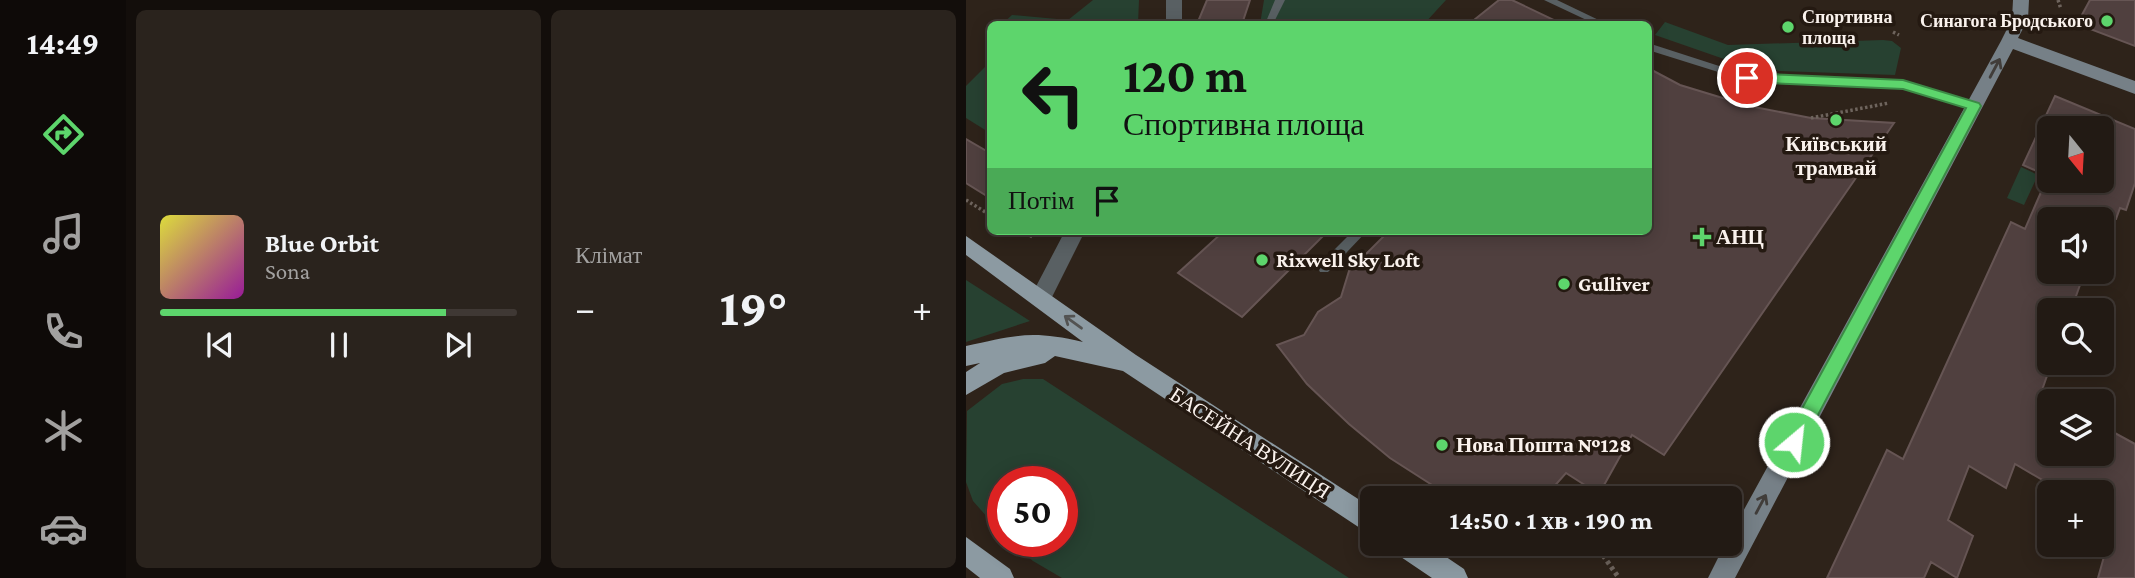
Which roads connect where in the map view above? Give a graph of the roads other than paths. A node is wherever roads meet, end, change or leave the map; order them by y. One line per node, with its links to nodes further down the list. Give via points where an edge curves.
1 (1174, 0): 6 (street)
2 (1280, 0): 7 (lane)
3 (1549, 0): 5 (lane)
4 (2021, 0): 10 (main road, via 2020,19)
5 (1583, 15): 8 (lane); 9 (lane)
6 (1174, 21)
7 (1270, 21)
8 (1576, 21)
9 (1596, 21)
10 (2009, 41): 12 (main road); 13 (main road, one-way to 10)
11 (1652, 47): 13 (lane, via 1747,78 1903,84)
12 (2135, 88)
13 (1974, 106): 28 (main road, one-way to 13)
14 (1073, 235): 18 (street)
15 (1358, 235): 17 (lane)
16 (966, 244): 18 (main road, БАСЕЙНА ВУЛИЦЯ)
17 (1324, 268)
18 (1041, 298): 21 (main road, БАСЕЙНА ВУЛИЦЯ, one-way to 18)
19 (1078, 352): 20 (main road, via 1025,343); 21 (main road); 22 (main road, via 1041,354 999,364)
20 (966, 356)
21 (1128, 362): 23 (main road, БАСЕЙНА ВУЛИЦЯ)
22 (966, 384)
23 (1360, 515)
24 (966, 550): 26 (main road)
25 (1422, 556): 27 (main road)
26 (1001, 578)
27 (1455, 578)
28 (1721, 578)

